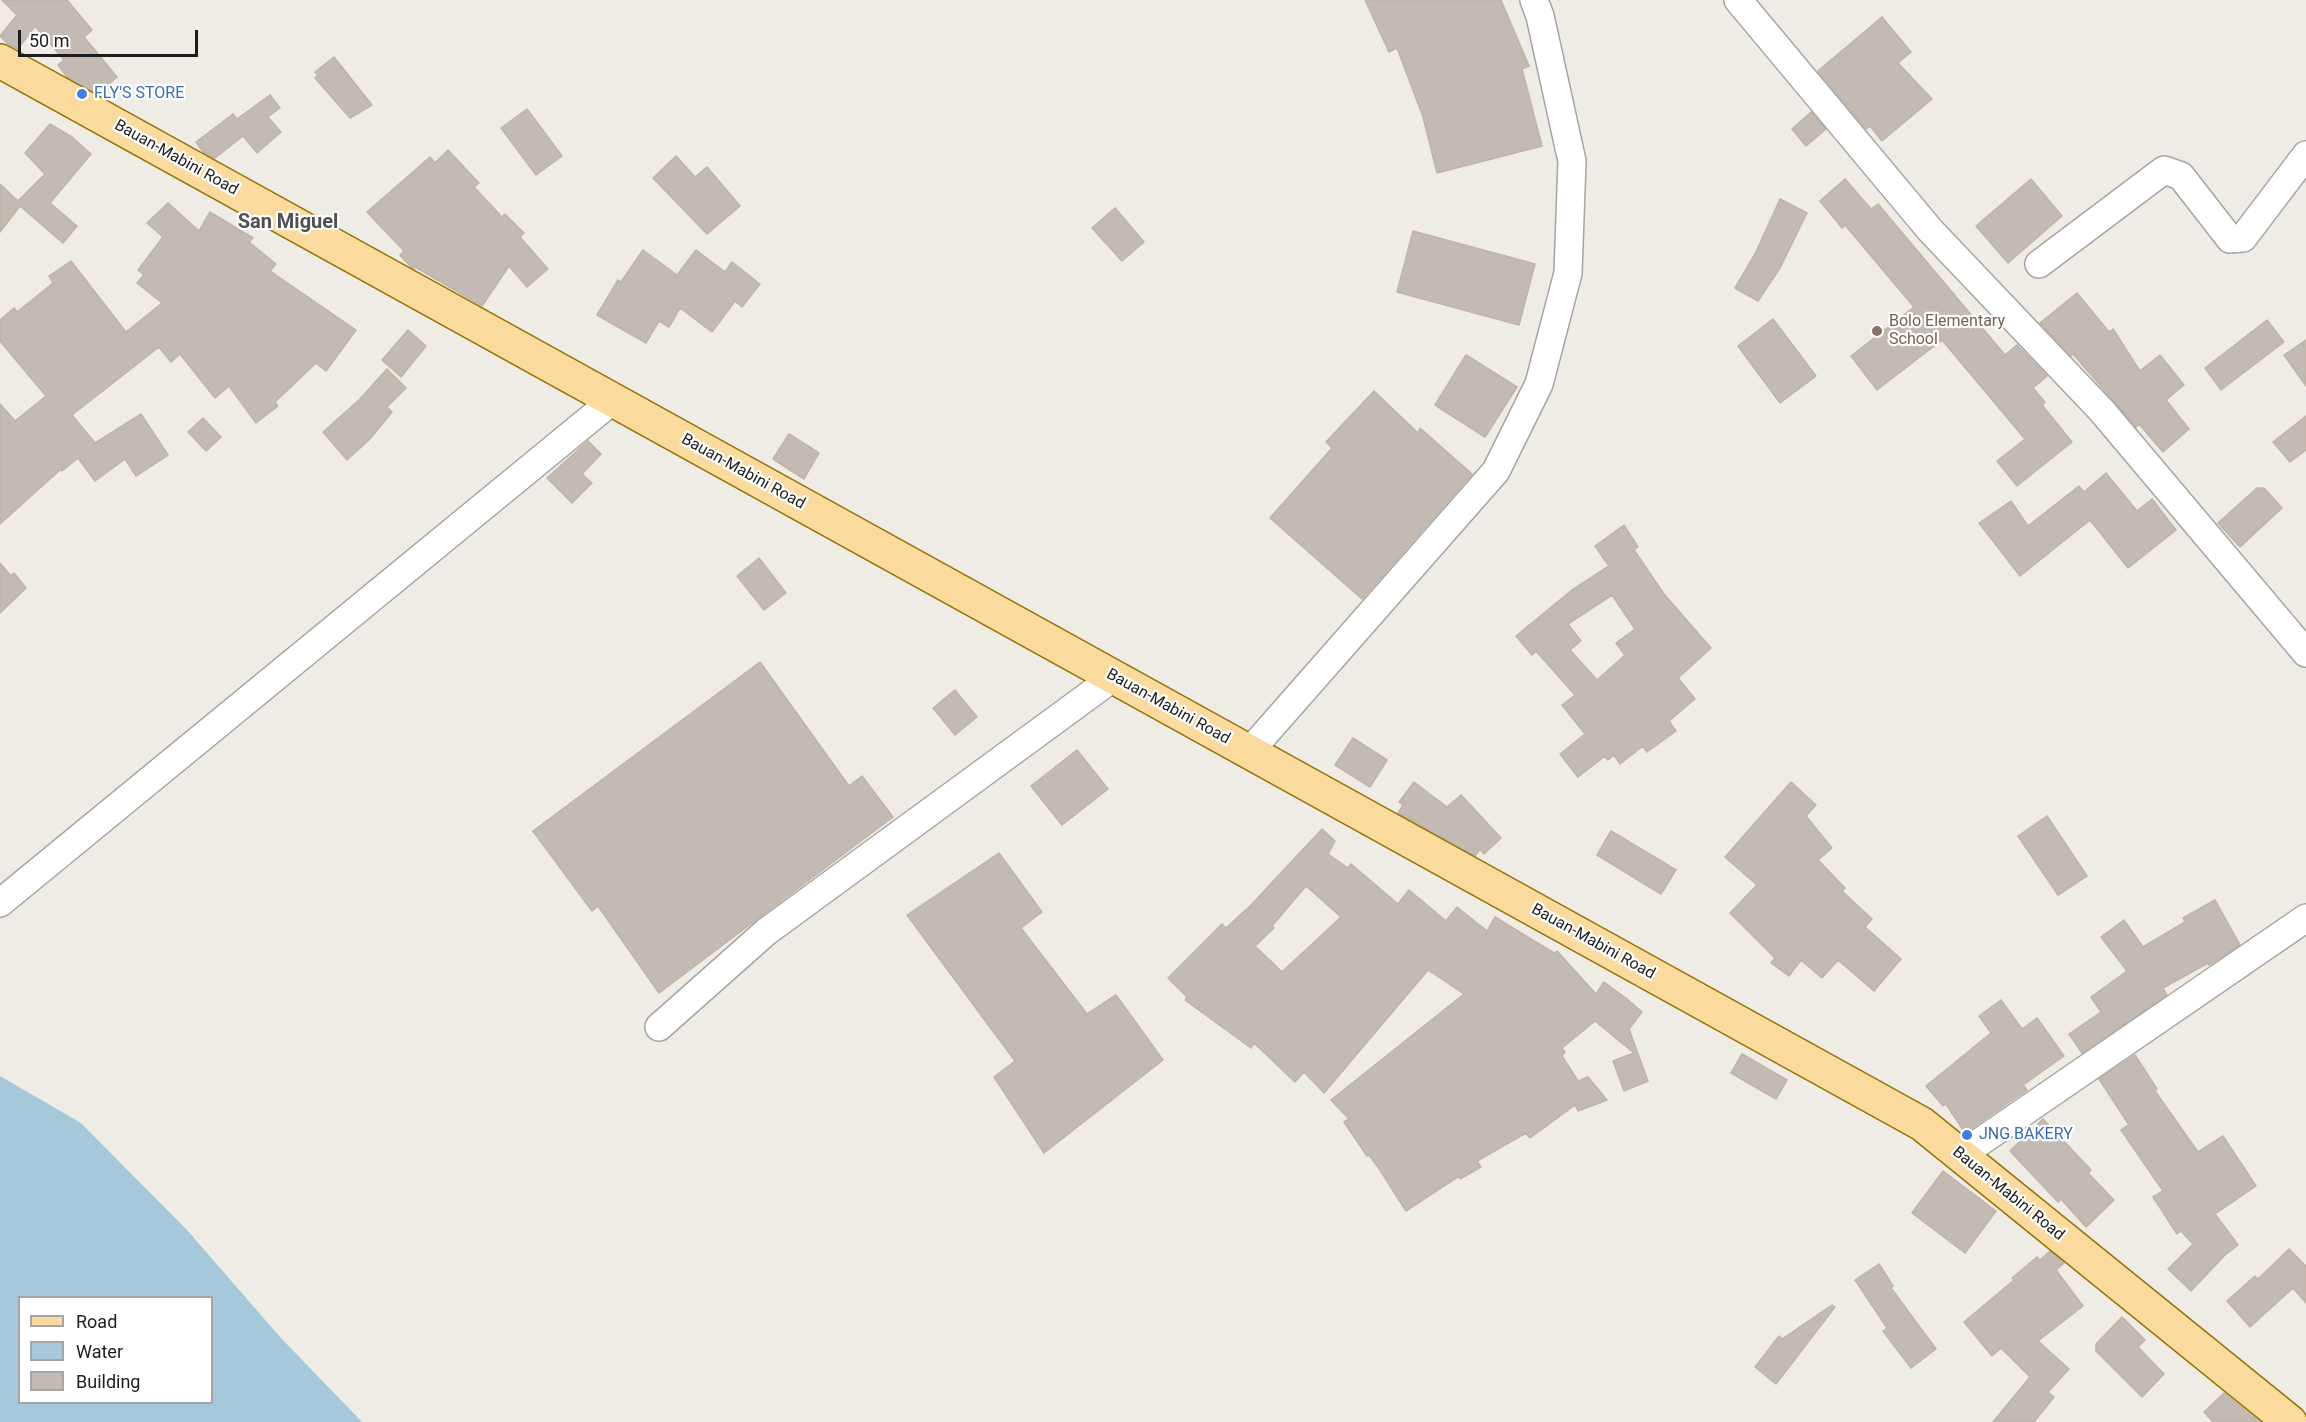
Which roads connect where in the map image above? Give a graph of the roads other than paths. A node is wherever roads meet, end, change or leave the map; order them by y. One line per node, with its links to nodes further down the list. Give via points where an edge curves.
1 (1534, 0): 9 (street, via 1572,161 1568,273 1539,384 1496,471)
2 (1738, 0): 7 (street, via 1930,230 2102,411)
3 (0, 61): 6 (main road, Bauan-Mabini Road)
4 (2306, 155): 5 (street, via 2243,238 2230,239 2181,176 2164,170)
5 (2039, 264)
6 (613, 400): 8 (main road, Bauan-Mabini Road); 10 (street)
7 (2306, 653)
8 (1114, 677): 9 (main road, Bauan-Mabini Road); 12 (street, via 766,933)
9 (1249, 752): 13 (main road, Bauan-Mabini Road, via 1922,1124)
10 (0, 903)
11 (2306, 918): 13 (street)
12 (659, 1027)
13 (1961, 1155): 14 (main road, Bauan-Mabini Road)
14 (2290, 1422)

